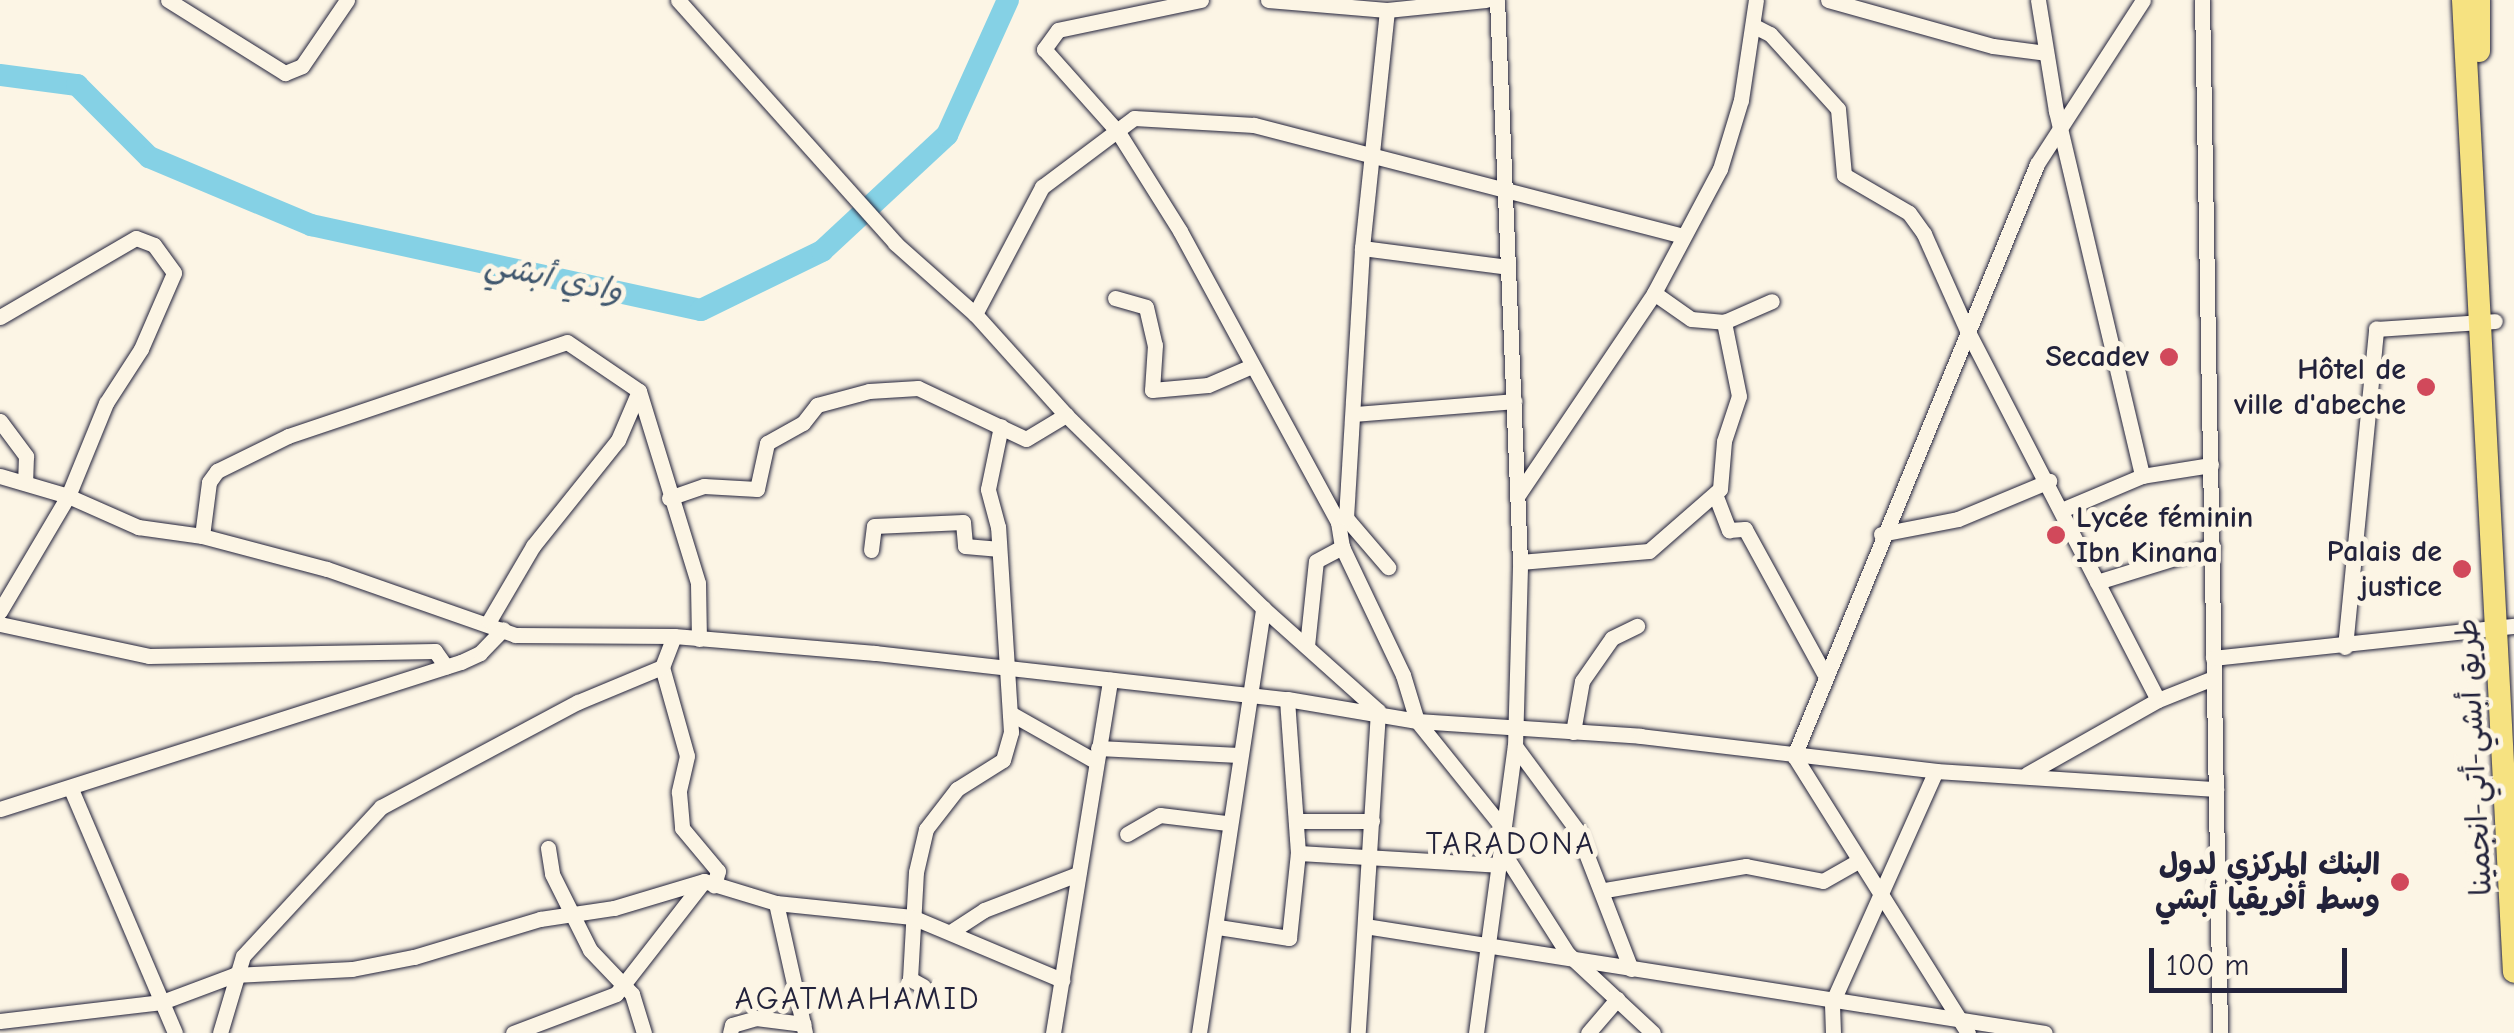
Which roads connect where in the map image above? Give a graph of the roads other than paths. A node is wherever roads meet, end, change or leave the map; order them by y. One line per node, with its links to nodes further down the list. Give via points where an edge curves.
1 (168, 0): 2 (street, via 285,73 302,66)
2 (347, 0)
3 (678, 0): 29 (street, via 895,243)
4 (1201, 0): 19 (street, via 1058,30 1044,48)
5 (1268, 0): 15 (street)
6 (1485, 0): 15 (street)
7 (1497, 0): 22 (street)
8 (1756, 0): 16 (street)
9 (1828, 0): 17 (street, via 1974,41)
10 (2038, 0): 17 (street)
11 (2143, 0): 18 (street)
12 (2202, 0): 41 (street)
13 (2462, 0): 21 (highway)
14 (2479, 0): 21 (highway)
15 (1387, 10): 20 (street)
16 (1754, 26): 23 (street, via 1728,144); 33 (street, via 1770,34 1838,109 1844,175 1910,214)
17 (2046, 53): 18 (street)
18 (2062, 121): 33 (street, via 2036,164); 43 (street)
19 (1118, 132): 20 (street, via 1134,118 1192,118 1254,125); 29 (street, via 1042,187); 34 (street)
20 (1369, 156): 22 (street); 24 (street)
21 (2476, 165): 31 (highway, طريق أبشي-أتي-انجمينا)
22 (1504, 188): 23 (street); 25 (street)
23 (1683, 236): 26 (street)
24 (1362, 248): 25 (street); 37 (street)
25 (1508, 267): 36 (street)
26 (1654, 293): 32 (street, via 1691,319); 47 (street)
27 (1115, 298): 34 (street, via 1138,299 1146,307 1155,345 1152,390 1208,385)
28 (1772, 300): 32 (street)
29 (975, 314): 38 (street)
30 (0, 317): 48 (street, via 136,238 154,245 174,273 141,349 106,402)
31 (2488, 321): 66 (highway, طريق أبشي-أتي-انجمينا); 70 (street, via 2376,330)
32 (1724, 322): 46 (street, via 1739,396)
33 (1967, 330): 45 (street); 52 (street)
34 (1252, 366): 51 (street)
35 (639, 391): 49 (street); 53 (street, via 575,345 559,343 301,432 217,470 209,482); 64 (street, via 618,440 533,546)
36 (1514, 402): 37 (street); 47 (street)
37 (1354, 414): 51 (street)
38 (1066, 416): 40 (street, via 1032,439); 61 (street)
39 (0, 421): 44 (street, via 26,456)
40 (1001, 426): 49 (street, via 904,384 869,391 816,405 803,424 778,434 763,452 757,488 704,486); 56 (street, via 988,488)
41 (2210, 465): 43 (street); 54 (street)
42 (0, 476): 44 (street)
43 (2142, 476): 50 (street)
44 (25, 481): 48 (street)
45 (2049, 482): 50 (street); 52 (street, via 1958,519)
46 (1715, 494): 58 (street, via 1649,552); 75 (street, via 1729,530 1745,529)
47 (1518, 495): 58 (street)
48 (68, 496): 53 (street, via 138,527); 62 (street)
49 (669, 498): 68 (street, via 698,583)
50 (2064, 509): 60 (street)
51 (1342, 520): 55 (street); 59 (street)
52 (1881, 534): 75 (street)
53 (202, 536): 64 (street)
54 (2213, 546): 60 (street); 71 (street)
55 (1342, 547): 69 (street, via 1316,561); 83 (street, via 1403,675)
56 (997, 549): 57 (street, via 966,546 963,522 874,526); 73 (street)
57 (871, 550)
58 (1520, 562): 84 (street)
59 (1388, 568)
60 (2097, 582): 80 (street)
61 (1263, 608): 69 (street); 78 (street)
62 (0, 611)
63 (0, 624): 72 (street, via 149,656 435,651)
64 (496, 625): 67 (street, via 515,635); 72 (street, via 480,653)
65 (1637, 626): 85 (street, via 1612,638 1582,681)
66 (2510, 627): 70 (street); 95 (highway, طريق أبشي-أتي-انجمينا)
67 (674, 636): 68 (street); 74 (street)
68 (698, 639): 73 (street)
69 (1308, 646): 81 (street)
70 (2345, 647): 71 (street)
71 (2213, 658): 76 (street)
72 (446, 667): 92 (street)
73 (1004, 667): 77 (street); 82 (street)
74 (662, 668): 107 (street, via 687,756 679,792 682,828 718,871); 120 (street, via 578,702 390,801 257,940)
75 (1824, 673): 89 (street)
76 (2214, 678): 80 (street); 93 (street)
77 (1110, 680): 78 (street); 87 (street)
78 (1251, 695): 79 (street); 88 (street)
79 (1287, 699): 81 (street); 97 (street)
80 (2158, 700): 91 (street)
81 (1378, 711): 83 (street); 96 (street)
82 (1010, 713): 87 (street); 112 (street, via 1003,760 957,790 926,829)
83 (1417, 721): 84 (street); 99 (street)
84 (1516, 727): 85 (street); 86 (street)
85 (1573, 732): 89 (street)
86 (1515, 746): 99 (street); 108 (street, via 1577,830)
87 (1096, 754): 88 (street); 106 (street)
88 (1238, 755): 98 (street, via 1236,798)
89 (1794, 756): 90 (street); 105 (street)
90 (1936, 771): 91 (street); 109 (street)
91 (2027, 774): 93 (street)
92 (71, 789): 94 (street); 125 (street)
93 (2216, 790): 143 (street)
94 (0, 809)
95 (2511, 819): 119 (highway, طريق أبشي-أتي-انجمينا)
96 (1372, 821): 97 (street); 103 (street)
97 (1298, 822): 102 (street)
98 (1226, 824): 100 (street, via 1160,815); 114 (street)
99 (1504, 828): 104 (street)
100 (1128, 834)
101 (548, 848): 111 (street)
102 (1298, 853): 103 (street); 114 (street, via 1288,938)
103 (1369, 854): 104 (street); 113 (street)
104 (1500, 857): 116 (street); 117 (street)
105 (1858, 860): 108 (street, via 1823,880 1746,866); 109 (street)
106 (1078, 874): 115 (street, via 984,910); 121 (street)
107 (709, 883): 110 (street); 111 (street); 122 (street)
108 (1604, 890): 118 (street)
109 (1879, 894): 126 (street); 129 (street)
110 (776, 904): 112 (street); 128 (street)
111 (572, 916): 120 (street, via 352,970); 122 (street, via 590,950)
112 (912, 917): 115 (street); 123 (street, via 910,979)
113 (1366, 926): 116 (street); 138 (street)
114 (1218, 927): 137 (street)
115 (952, 931): 121 (street)
116 (1489, 942): 117 (street); 139 (street)
117 (1568, 954): 118 (street); 124 (street)
118 (1631, 969): 126 (street)
119 (2514, 972)
120 (234, 975): 125 (street); 132 (street)
121 (1062, 980): 136 (street)
122 (625, 985): 133 (street); 134 (street)
123 (922, 986)
124 (1618, 998): 130 (street); 140 (street)
125 (162, 1002): 127 (street); 131 (street)
126 (1832, 1003): 129 (street); 141 (street)
127 (0, 1021)
128 (804, 1028): 135 (street, via 756,1018 732,1025)
129 (1967, 1028): 142 (street)
130 (1650, 1031)
131 (175, 1033)
132 (220, 1033)
133 (513, 1033)
134 (644, 1033)
135 (730, 1033)
136 (1053, 1033)
137 (1199, 1033)
138 (1358, 1033)
139 (1476, 1033)
140 (1588, 1033)
141 (1834, 1033)
142 (2045, 1033)
143 (2220, 1033)

